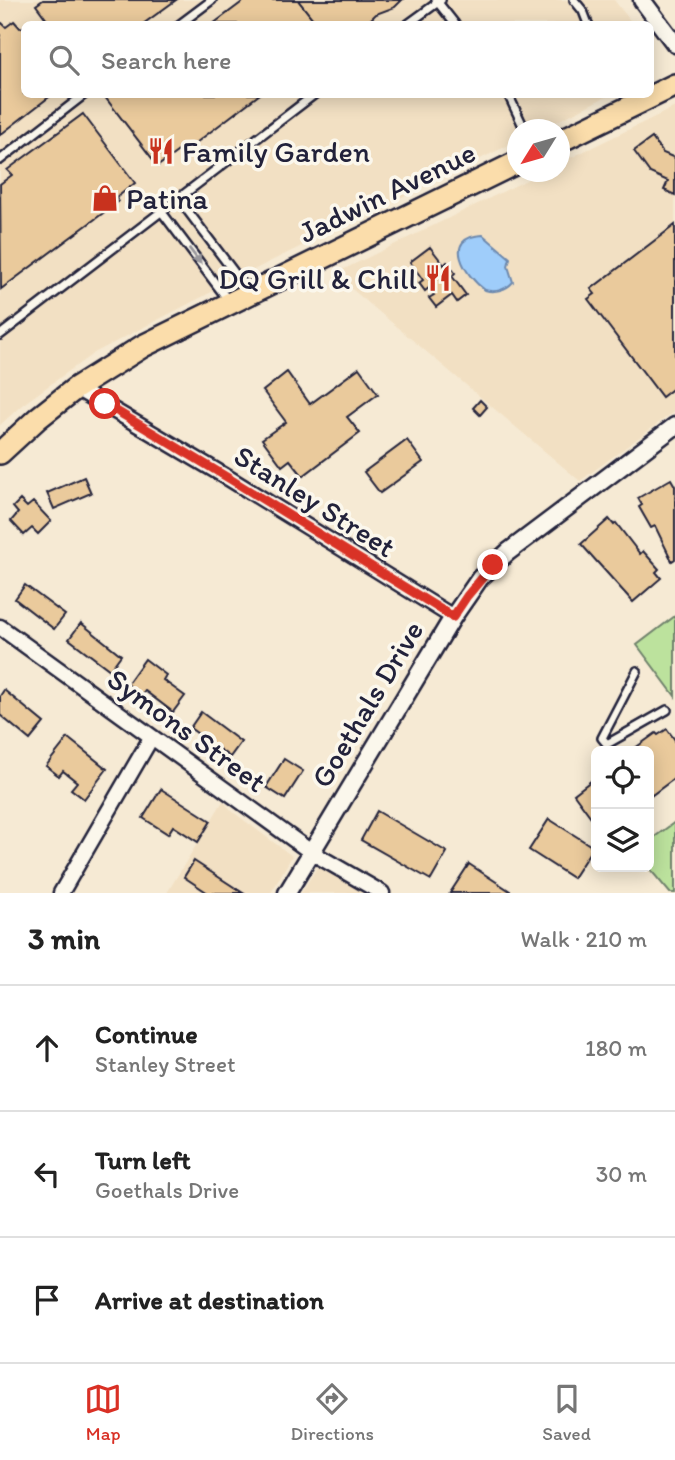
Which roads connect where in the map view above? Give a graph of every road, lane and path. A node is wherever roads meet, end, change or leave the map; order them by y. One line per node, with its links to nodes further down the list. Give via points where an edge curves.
1 (212, 0): 5 (lane)
2 (574, 0): 8 (lane)
3 (642, 0): 9 (street)
4 (438, 1): 6 (lane); 7 (lane)
5 (184, 21)
6 (412, 21)
7 (453, 21)
8 (587, 21)
9 (675, 44)
10 (675, 85): 11 (main road)
11 (654, 93)
12 (80, 98): 18 (lane)
13 (310, 98): 20 (lane)
14 (510, 98): 16 (lane)
15 (641, 98): 17 (main road)
16 (520, 119)
17 (570, 135)
18 (0, 160)
19 (507, 167): 22 (main road, Jadwin Avenue)
20 (178, 198): 21 (lane); 22 (lane)
21 (161, 211): 23 (lane, one-way to 23); 24 (lane)
22 (249, 293): 23 (main road, Jadwin Avenue)
23 (229, 302): 25 (main road, Jadwin Avenue, via 143,346)
24 (0, 335)
25 (76, 388): 27 (main road, Jadwin Avenue); 28 (street, Stanley Street)
26 (675, 426): 28 (street, Goethals Drive, via 493,565)
27 (0, 453)
28 (453, 617): 33 (street, Goethals Drive)
29 (0, 628): 32 (street, Symons Street)
30 (637, 671): 31 (lane, via 602,738 607,744)
31 (667, 710)
32 (151, 738): 33 (street, Symons Street); 34 (street)
33 (311, 852): 35 (street, Goethals Drive); 36 (street, Symons Street)
34 (61, 893)
35 (287, 893)
36 (382, 893)

